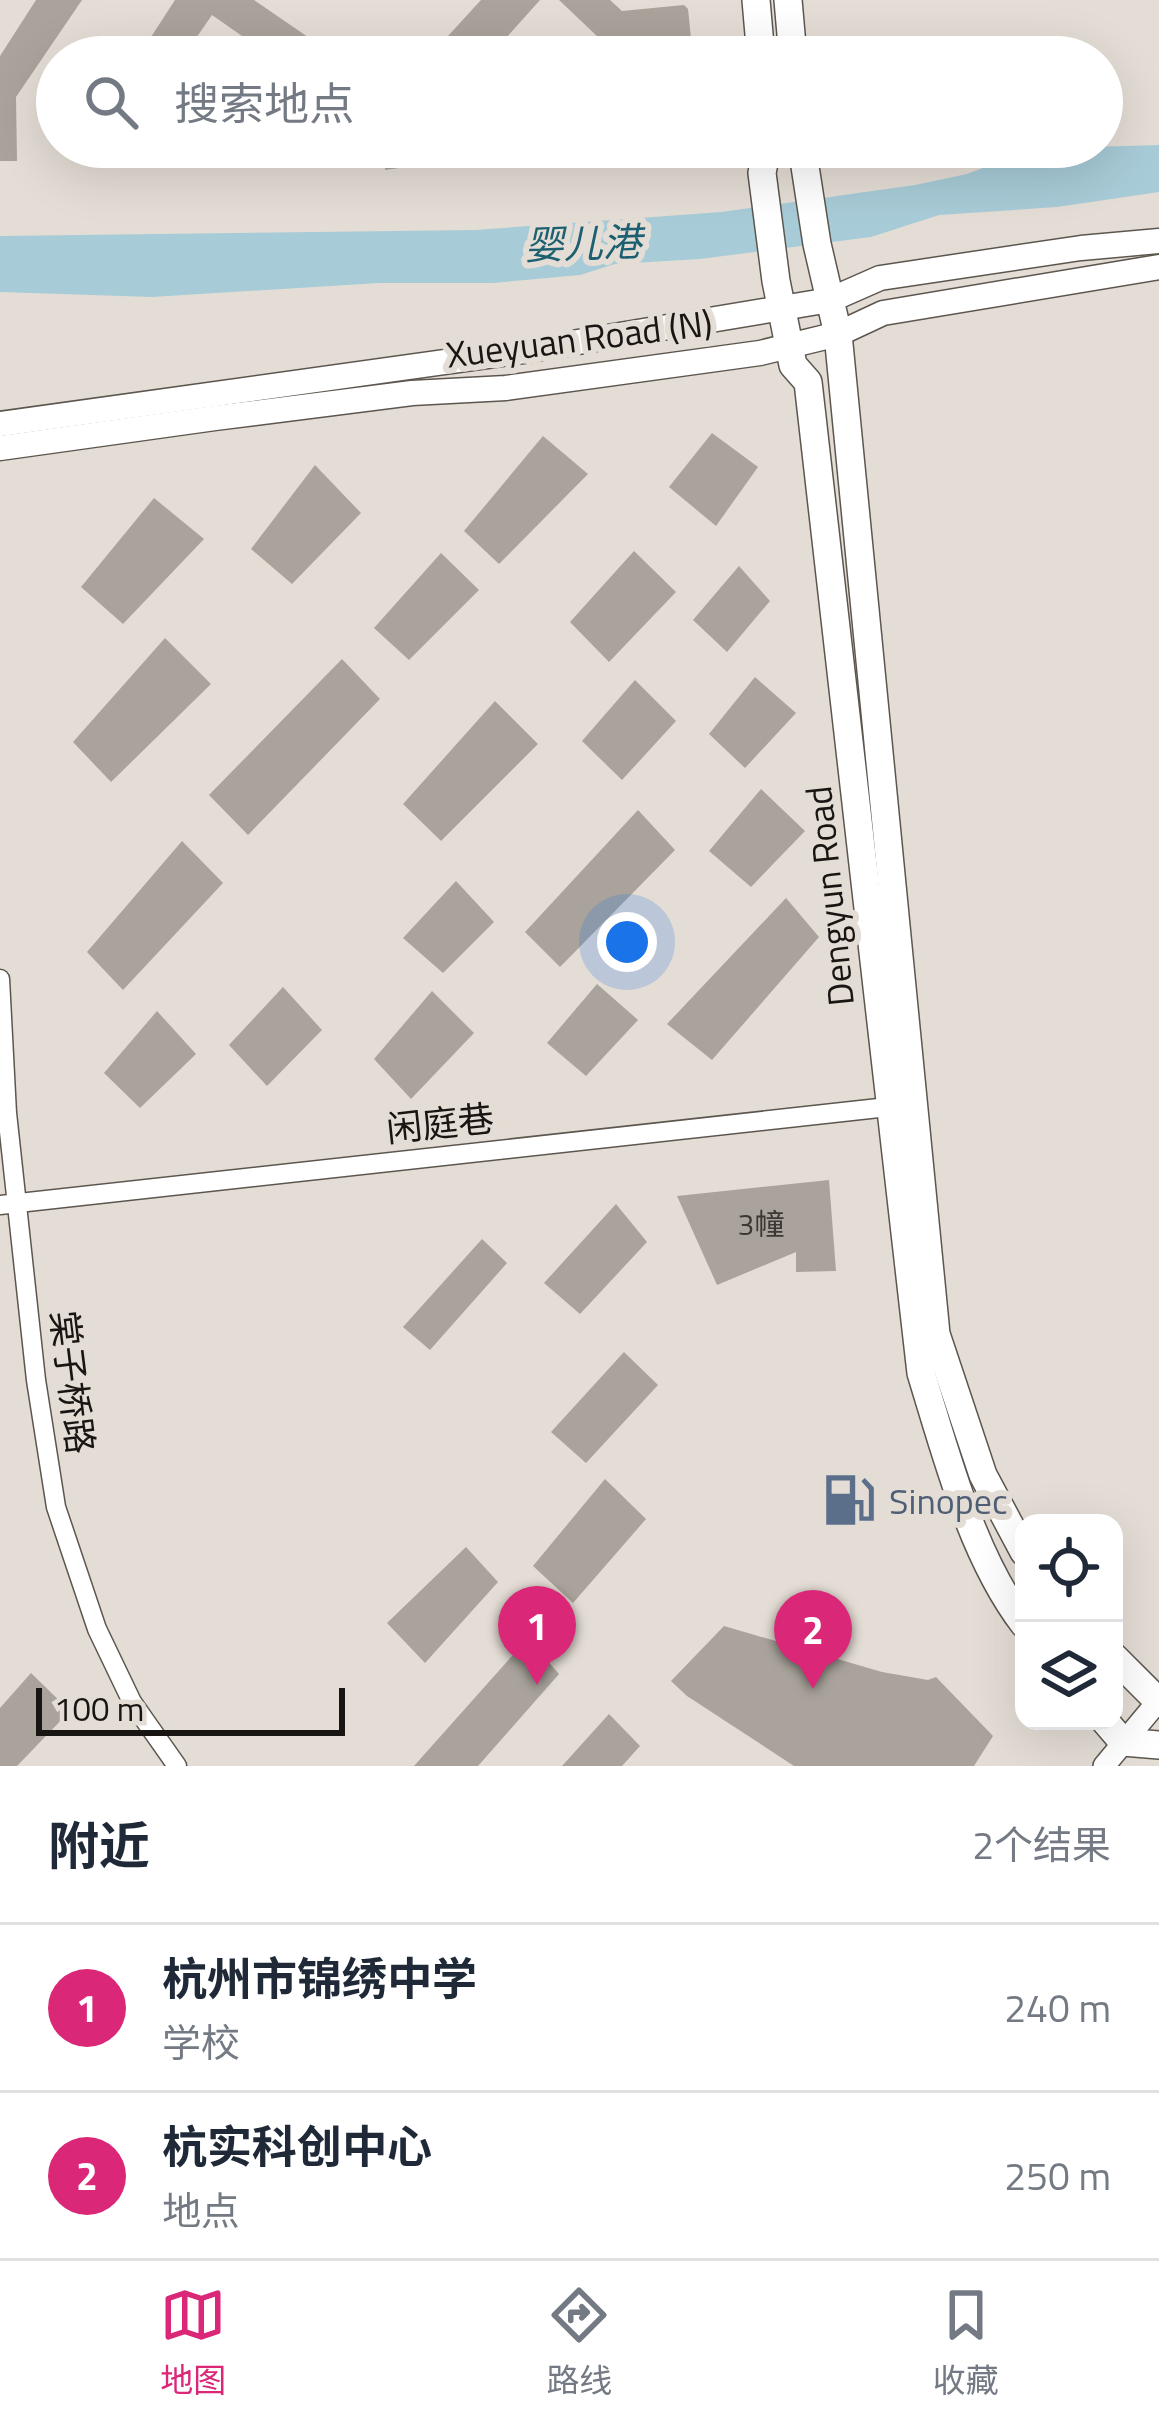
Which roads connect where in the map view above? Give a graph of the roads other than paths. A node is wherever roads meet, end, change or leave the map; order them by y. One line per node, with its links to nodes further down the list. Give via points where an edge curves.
1 (756, 0): 3 (main road)
2 (788, 0): 4 (main road)
3 (759, 36)
4 (791, 36)
5 (765, 168): 10 (main road, Dengyun Road)
6 (805, 168): 9 (main road, Dengyun Road)
7 (1159, 242): 9 (main road, Xueyuan Road (N), via 880,278)
8 (1159, 267): 11 (main road, Xueyuan Road (N), via 883,313)
9 (830, 301): 10 (main road, Xueyuan Road (N)); 11 (main road, Dengyun Road)
10 (782, 306): 12 (main road, Dengyun Road); 13 (main road, Xueyuan Road (N), via 524,351)
11 (838, 334): 12 (main road, Xueyuan Road (N)); 18 (main road, Dengyun Road, via 936,1334 983,1475)
12 (788, 344): 14 (main road, Xueyuan Road (N), via 506,388 412,393); 16 (main road, Dengyun Road, via 808,382)
13 (0, 424)
14 (0, 448)
15 (0, 979): 17 (street, 棠子桥路)
16 (888, 1107): 17 (street, 闲庭巷); 19 (main road, Dengyun Road, via 921,1373 1003,1596)
17 (9, 1204): 24 (street, 棠子桥路, via 56,1507 132,1702)
18 (1015, 1535)
19 (1022, 1622)
20 (1123, 1666): 21 (main road)
21 (1158, 1701): 22 (street)
22 (1114, 1732): 23 (main road); 25 (street)
23 (1159, 1745)
24 (177, 1766)
25 (1105, 1766)

